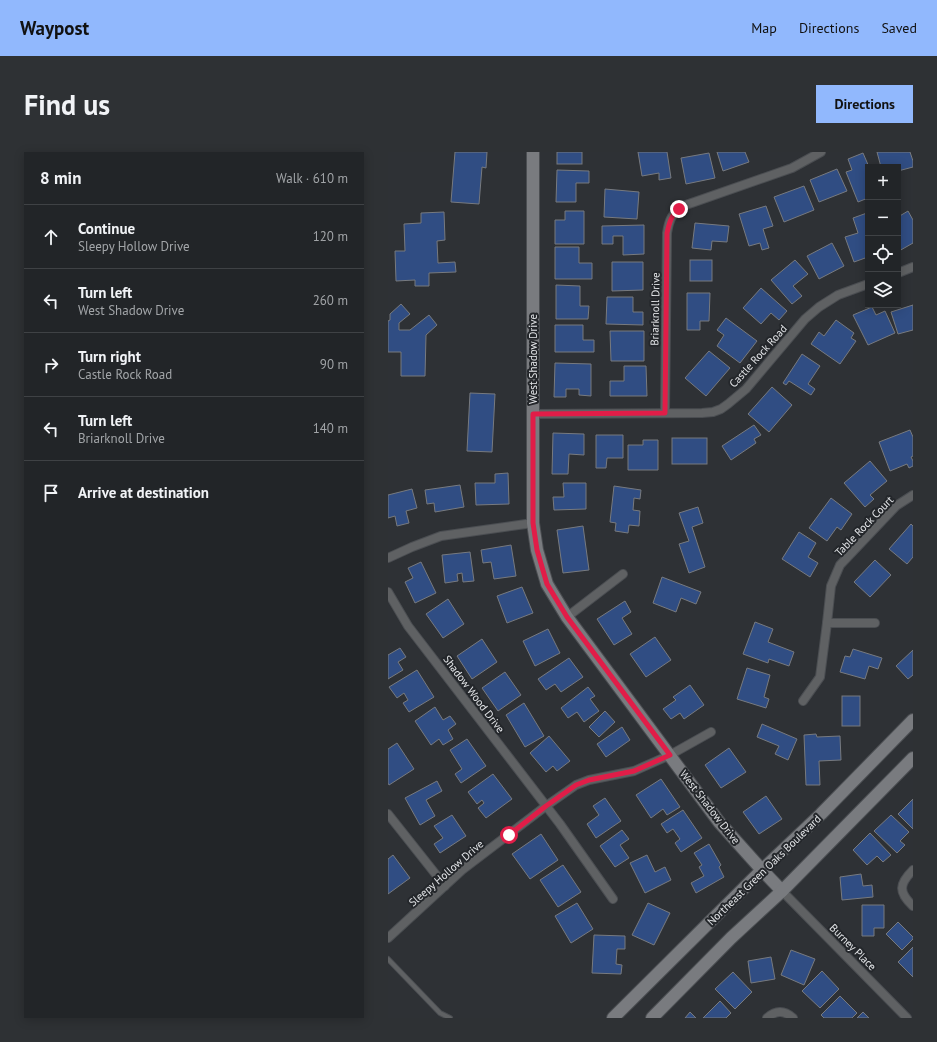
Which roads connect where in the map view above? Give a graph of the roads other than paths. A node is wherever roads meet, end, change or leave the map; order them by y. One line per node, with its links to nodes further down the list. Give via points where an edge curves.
1 (533, 152): 7 (street, West Shadow Drive)
2 (821, 152): 6 (street, Briarknoll Drive, via 792,168 676,211 667,233)
3 (913, 267): 4 (street)
4 (900, 272)
5 (865, 285): 6 (street, Castle Rock Road, via 838,294 819,307 746,389 721,409 702,413)
6 (665, 413): 7 (street, Castle Rock Road)
7 (533, 414): 9 (street, West Shadow Drive)
8 (913, 495): 14 (street, Table Rock Court, via 896,506 840,565 831,586)
9 (533, 523): 10 (street, via 441,536); 13 (street, West Shadow Drive, via 537,550 547,584)
10 (388, 558)
11 (623, 574): 13 (street)
12 (388, 592): 21 (street, Shadow Wood Drive, via 408,626)
13 (567, 617): 19 (street, West Shadow Drive)
14 (827, 623): 15 (street); 16 (street, Table Rock Court, via 820,677)
15 (875, 623)
16 (803, 702)
17 (913, 720): 23 (street, Northeast Green Oaks Boulevard)
18 (711, 732): 19 (street, Sleepy Hollow Drive)
19 (670, 755): 21 (street, Sleepy Hollow Drive, via 634,771 576,785); 23 (street, West Shadow Drive, via 720,822)
20 (913, 758): 26 (street)
21 (546, 806): 25 (street, Sleepy Hollow Drive); 27 (street, Shadow Wood Drive)
22 (388, 814): 25 (street)
23 (762, 870): 26 (street, West Shadow Drive); 32 (street, Northeast Green Oaks Boulevard)
24 (913, 870): 28 (street, via 903,882 902,888 905,898)
25 (445, 886): 29 (street, Sleepy Hollow Drive)
26 (782, 891): 33 (street, via 731,938); 36 (street, Burney Place)
27 (613, 899)
28 (913, 906)
29 (388, 938)
30 (388, 959): 31 (lane, via 440,1013)
31 (450, 1018)
32 (612, 1018)
33 (652, 1018)
34 (767, 1018): 35 (street, via 777,1012 788,1013)
35 (793, 1018)
36 (908, 1018)

